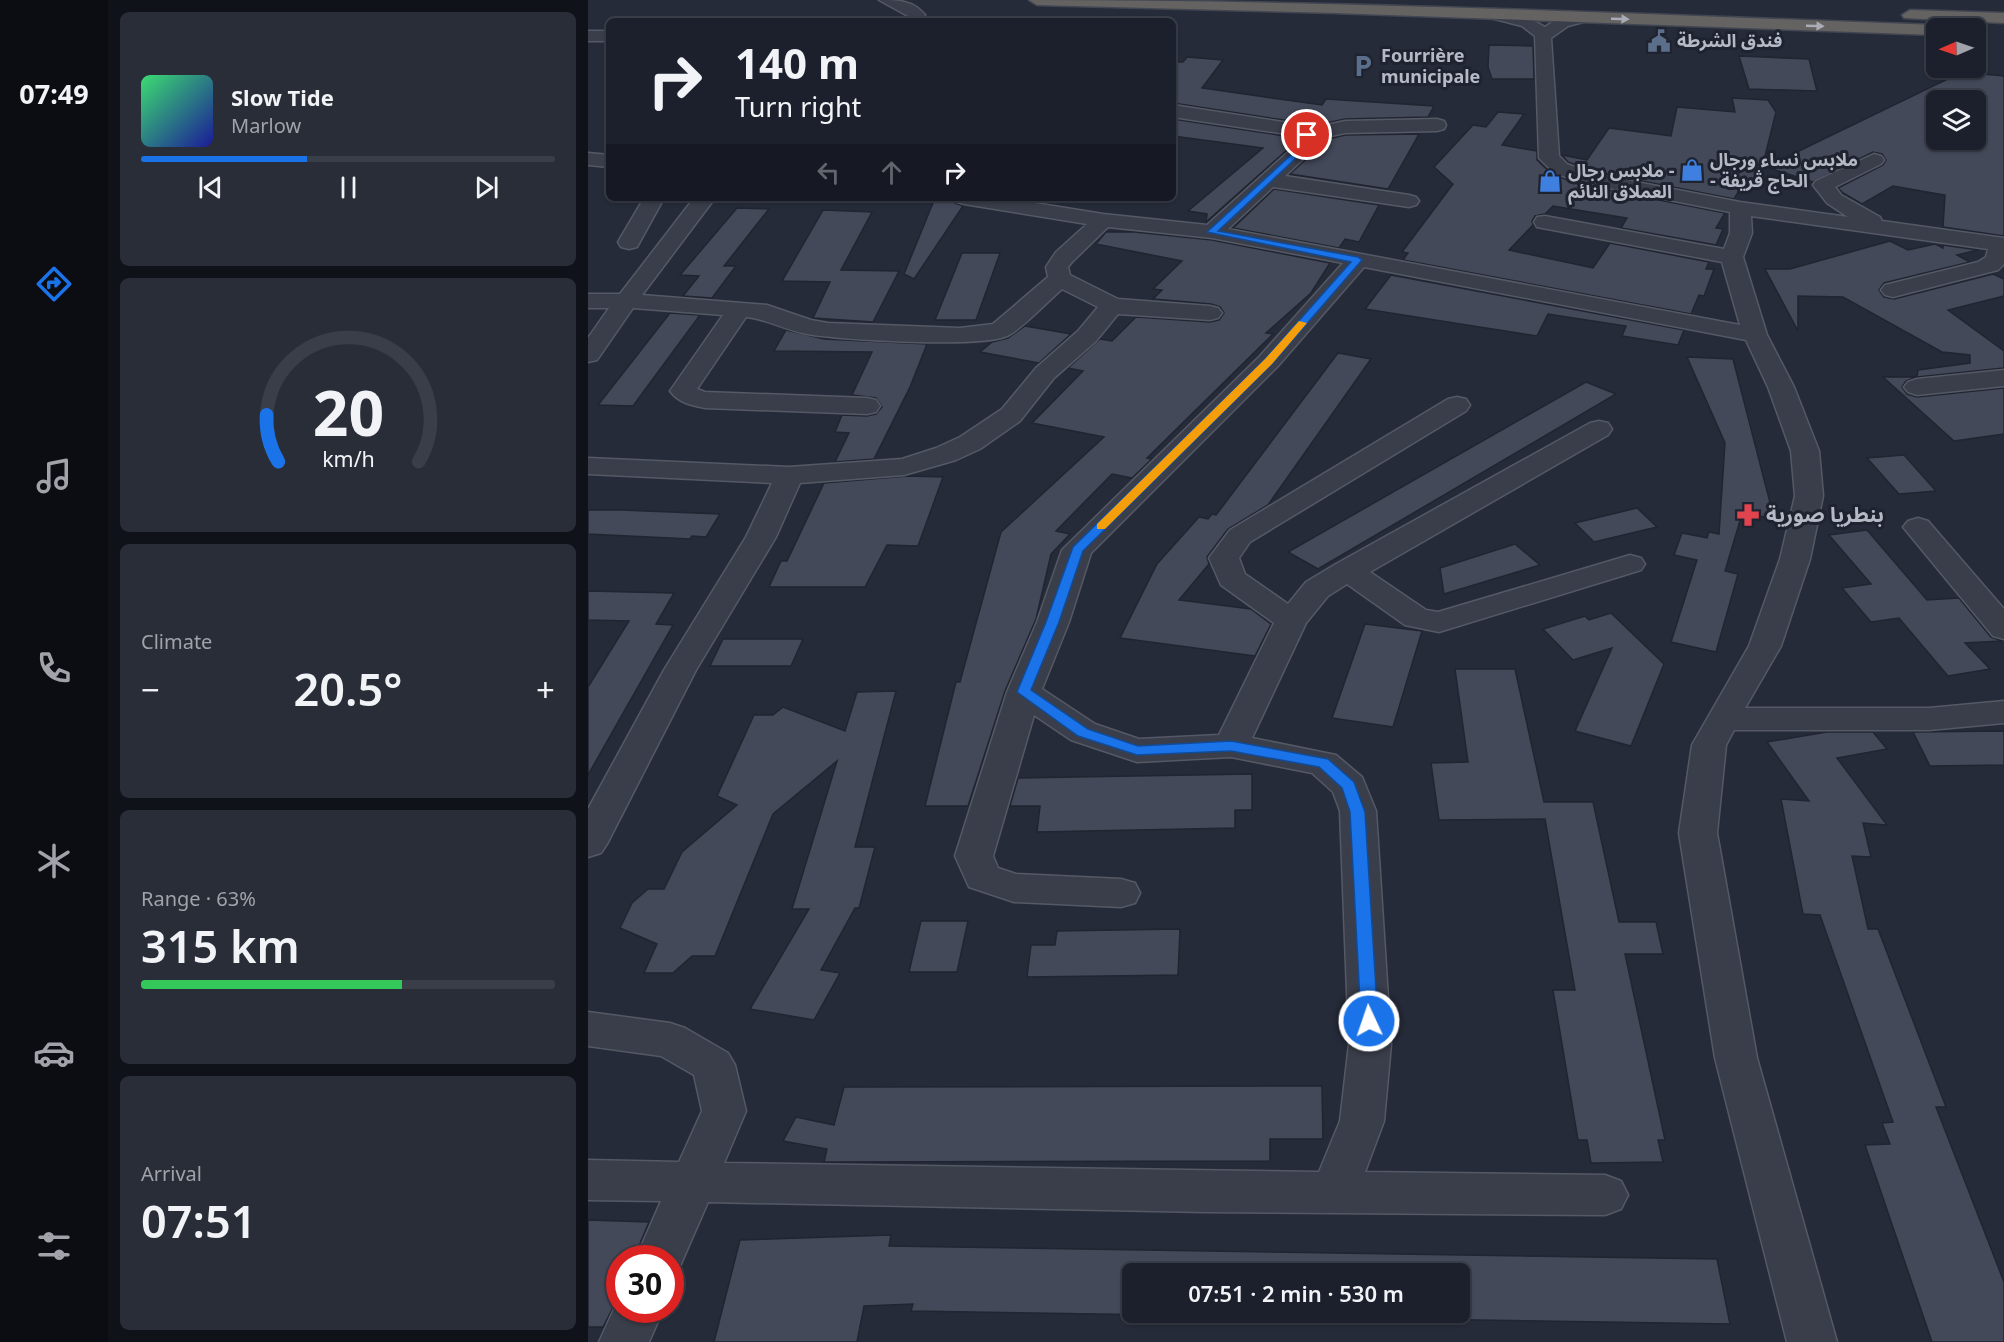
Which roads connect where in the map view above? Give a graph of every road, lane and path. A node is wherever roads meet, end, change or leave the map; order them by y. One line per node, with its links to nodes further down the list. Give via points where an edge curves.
1 (887, 0): 5 (street, via 905,6 917,15)
2 (1037, 0): 4 (highway)
3 (1414, 0): 7 (highway)
4 (1493, 14): 6 (highway); 13 (street, via 1529,23 1538,27)
5 (916, 18)
6 (1581, 18): 8 (highway, one-way to 8); 13 (street, via 1563,22)
7 (2004, 18)
8 (1926, 30)
9 (1986, 32): 10 (highway)
10 (2004, 33)
11 (588, 36): 12 (street)
12 (606, 36)
13 (1543, 36): 25 (street, via 1549,158 1560,168 1585,178)
14 (1176, 111): 16 (street)
15 (1437, 125): 16 (street, via 1345,127)
16 (1307, 135): 20 (street, via 1308,144)
17 (588, 159): 19 (street)
18 (1874, 160): 28 (street, via 1823,185 1834,199)
19 (606, 161)
20 (1269, 180): 24 (street); 29 (street)
21 (652, 201): 30 (street)
22 (703, 201): 37 (street)
23 (982, 201): 26 (street)
24 (1409, 201)
25 (1740, 208): 28 (street); 32 (street, via 1741,234)
26 (1103, 220): 29 (street); 34 (street, via 1064,257 1057,267)
27 (1545, 222): 32 (street)
28 (1884, 228): 31 (street)
29 (1212, 232): 33 (street)
30 (629, 242)
31 (2002, 245): 35 (street, via 1994,263 1986,267)
32 (1731, 257): 41 (street)
33 (1358, 260): 41 (street); 55 (street, via 1269,362 1077,550)
34 (1060, 279): 38 (street); 39 (street, via 1000,331 983,333 828,330 806,327 767,312)
35 (1893, 290)
36 (588, 301): 37 (street)
37 (628, 301): 39 (street); 42 (street)
38 (1112, 306): 40 (street); 49 (street, via 1087,336 1045,373 1011,415 970,443 904,468)
39 (739, 309): 46 (street, via 683,391 692,398)
40 (1210, 313)
41 (1755, 335): 57 (street, via 1781,387 1805,451 1809,496 1795,559 1765,646)
42 (588, 355)
43 (2004, 378): 44 (street)
44 (1917, 387)
45 (1457, 405): 53 (street, via 1240,536 1224,558 1232,579)
46 (867, 406)
47 (1599, 429): 52 (street)
48 (588, 466): 49 (street)
49 (789, 475): 59 (street, via 761,537 680,670)
50 (1918, 527): 54 (street)
51 (1630, 564): 52 (street, via 1439,622 1416,618)
52 (1347, 570): 53 (street, via 1317,589)
53 (1291, 621): 58 (street)
54 (2004, 628)
55 (1024, 692): 58 (street, via 1083,732 1137,751); 60 (street, via 974,856 983,877 1014,888)
56 (2004, 712): 57 (street, via 1929,718)
57 (1722, 719): 69 (street, via 1709,745 1698,833 1736,1058)
58 (1231, 746): 64 (street, via 1323,763 1348,786 1358,812 1370,1044 1362,1121)
59 (588, 844)
60 (1121, 893)
61 (588, 1029): 63 (street, via 670,1040 713,1065 724,1111)
62 (588, 1180): 63 (street)
63 (693, 1182): 64 (street); 66 (street)
64 (1334, 1192): 65 (street)
65 (1605, 1195)
66 (666, 1245)
67 (632, 1323): 68 (street)
68 (624, 1342)
69 (1812, 1342)

